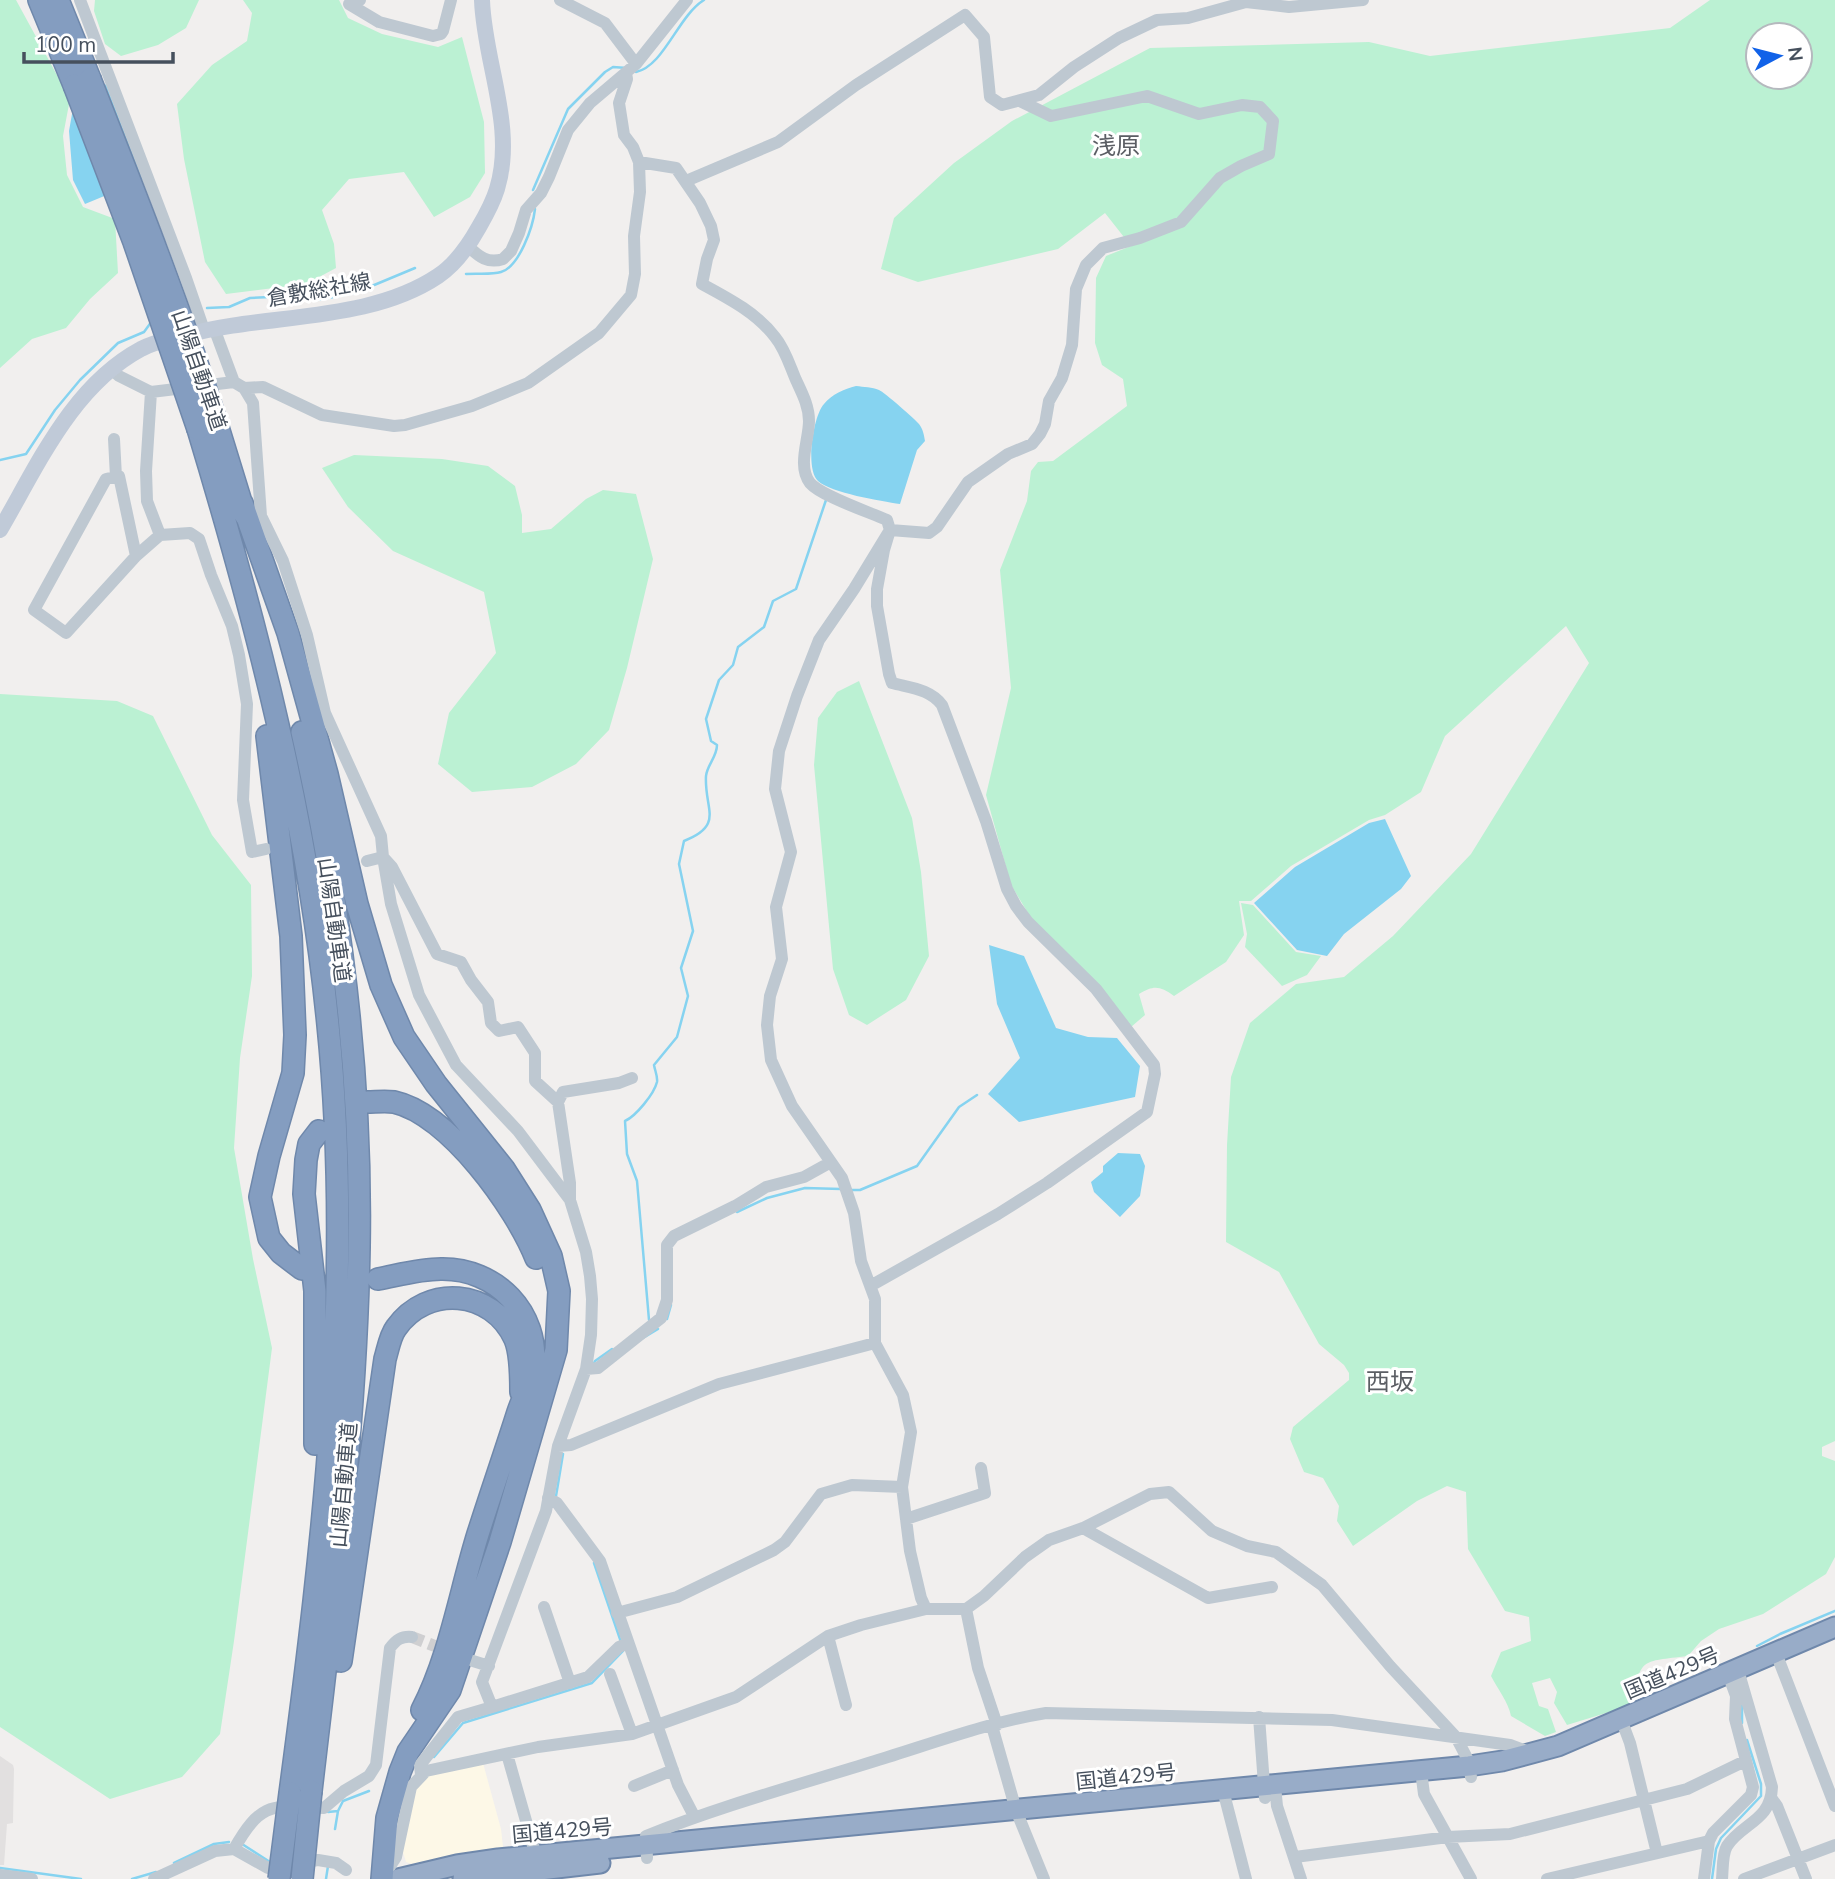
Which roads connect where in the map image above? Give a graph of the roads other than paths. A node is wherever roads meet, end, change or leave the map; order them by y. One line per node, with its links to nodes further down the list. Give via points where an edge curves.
1 (38, 0): 12 (highway, 山陽自動車道)
2 (58, 0): 12 (highway, 山陽自動車道)
3 (80, 0): 17 (street)
4 (360, 0): 5 (street, via 349,4 379,22 433,36 443,31)
5 (451, 0)
6 (482, 0): 16 (main road, 倉敷総社線, via 503,160 497,189)
7 (560, 0): 11 (street, via 605,23)
8 (687, 0): 11 (street)
9 (1363, 0): 10 (street, via 1289,7)
10 (1246, 1): 13 (street, via 1188,18 1157,20 1119,37 1039,95)
11 (631, 69): 14 (street, via 619,103 624,135); 16 (street, via 590,103 568,130 541,193 526,210 503,259 487,261)
12 (82, 82): 23 (highway, 山陽自動車道, bridge, via 169,284)
13 (1020, 100): 15 (street, via 1002,105 990,97 984,37 965,15 778,142); 25 (street, via 1051,116 1147,96 1199,114 1242,105 1260,107 1273,121 1269,154 1220,178 1181,222 1103,248 1086,265 1076,289 1072,345 1040,434 1032,444 1008,454 968,482 929,533)
14 (639, 162): 15 (street, via 676,168); 19 (street, via 631,295 599,332 528,383 472,406 394,426 322,415 263,387)
15 (686, 181): 25 (street, via 714,240 702,284 734,301 775,336 807,407 804,469 811,485 887,520)
16 (468, 246): 17 (main road, 倉敷総社線, via 440,275 407,293 347,309)
17 (209, 329): 18 (main road, 倉敷総社線, via 143,348); 19 (street)
18 (110, 369): 20 (street); 24 (main road, 倉敷総社線, via 56,435)
19 (239, 385): 20 (street); 29 (street, via 253,403 261,516 287,573 325,713 382,836)
20 (151, 392): 26 (street, via 147,501)
21 (114, 439): 22 (street)
22 (116, 477): 27 (street); 27 (street, via 106,480 34,610 66,633)
23 (232, 505): 37 (highway, via 271,753 296,1009 293,1073 260,1197 270,1238 281,1254); 40 (highway, via 288,633 381,985 404,1037 504,1168 530,1210 551,1256 559,1291); 54 (highway, 山陽自動車道, via 303,843 328,1026 337,1257); 82 (highway, 山陽自動車道, via 285,659 320,827 339,940 355,1099 359,1245 342,1516)
24 (0, 530)
25 (890, 530): 35 (street, via 819,640 782,740 775,775 777,802 791,852 776,907 782,959 770,996 771,1060 792,1106); 39 (street, via 877,606 892,683 928,692 942,705 1016,906 1096,989 1154,1065 1155,1074 1147,1112 1047,1183)
26 (160, 536): 27 (street); 28 (street, via 190,533 199,539 232,626 247,705 243,800 252,852)
27 (136, 556)
28 (266, 849)
29 (383, 857): 30 (street); 33 (street, via 437,954 461,962 488,1002 491,1023 499,1031 518,1027 536,1053 535,1080); 36 (street, via 391,904 419,995 456,1065 518,1130)
30 (367, 861)
31 (632, 1078): 33 (street, via 563,1092)
32 (367, 1102): 40 (highway, via 393,1102 426,1117 452,1137 485,1174 529,1240)
33 (558, 1102): 36 (street)
34 (319, 1131): 54 (highway, via 309,1144 304,1194 315,1292)
35 (831, 1162): 39 (street, via 847,1190 862,1261); 42 (street, via 799,1179 766,1187 674,1236 667,1245 665,1309 637,1339)
36 (570, 1200): 42 (street, via 591,1288)
37 (302, 1269)
38 (378, 1279): 43 (highway, via 443,1268 470,1273 503,1288 524,1314 533,1338 534,1365)
39 (872, 1285): 41 (street)
40 (556, 1316): 105 (highway, via 556,1350 546,1387 450,1690 408,1752 392,1796)
41 (875, 1343): 44 (street, via 719,1384); 46 (street, via 903,1395 911,1432)
42 (590, 1369): 44 (street)
43 (520, 1405): 82 (highway, via 516,1341 507,1324 481,1303 454,1296 426,1302 395,1329 385,1359 325,1771); 105 (highway, via 435,1686 388,1771 381,1794 372,1840)
44 (562, 1446): 47 (street)
45 (981, 1468): 48 (street, via 985,1493)
46 (902, 1487): 48 (street); 55 (street, via 852,1485 821,1494 774,1550 677,1597)
47 (553, 1500): 55 (street, via 600,1560); 62 (street)
48 (906, 1519): 52 (street)
49 (1083, 1528): 50 (street, via 1208,1598); 53 (street, via 1049,1540); 73 (street, via 1150,1494 1169,1492 1212,1531 1276,1552 1322,1585)
50 (1272, 1587)
51 (544, 1607): 65 (street)
52 (926, 1609): 53 (street); 57 (street)
53 (966, 1609): 71 (street)
54 (314, 1611): 82 (highway, 山陽自動車道)
55 (617, 1613): 59 (street)
56 (1834, 1635): 60 (highway, 国道429号)
57 (828, 1636): 66 (street); 70 (street, via 736,1698)
58 (412, 1637): 93 (street, via 404,1636 390,1648 376,1765 369,1776 324,1808 267,1809)
59 (624, 1645): 65 (street, via 593,1674); 70 (street)
60 (1778, 1659): 64 (highway, 国道429号); 87 (street)
61 (473, 1661): 62 (street)
62 (489, 1666): 67 (street, via 482,1682)
63 (610, 1674): 72 (street)
64 (1735, 1677): 69 (highway, 国道429号); 76 (street, via 1735,1719); 86 (street, via 1772,1787)
65 (570, 1683): 67 (street)
66 (846, 1705)
67 (492, 1707): 78 (street, via 458,1717)
68 (1259, 1717): 71 (street, via 1046,1713); 73 (street, via 1332,1720); 83 (street)
69 (1623, 1725): 74 (highway, 国道429号); 79 (highway, 国道429号, via 1547,1761 1495,1773); 85 (street)
70 (657, 1726): 72 (street); 77 (street)
71 (994, 1726): 88 (street); 89 (street)
72 (632, 1734): 75 (street)
73 (1456, 1737): 74 (street); 79 (street)
74 (1532, 1753): 79 (highway, 国道429号)
75 (507, 1754): 78 (street); 96 (street)
76 (1745, 1761): 85 (street, via 1687,1789); 91 (street, via 1752,1795)
77 (673, 1770): 81 (street); 88 (street)
78 (420, 1772): 105 (street, via 411,1787 396,1857)
79 (1470, 1772): 80 (highway, 国道429号)
80 (1421, 1777): 83 (highway, 国道429号); 90 (street, via 1424,1794)
81 (634, 1786)
82 (300, 1792): 103 (highway, 山陽自動車道, bridge); 104 (highway, 山陽自動車道, bridge)
83 (1270, 1792): 84 (highway, 国道429号); 97 (street)
84 (1224, 1796): 89 (highway, 国道429号); 108 (street)
85 (1643, 1800): 90 (street, via 1510,1834); 95 (street)
86 (1772, 1800): 98 (street); 113 (street, via 1727,1846)
87 (1835, 1806)
88 (694, 1816): 94 (street, via 646,1836)
89 (1018, 1816): 94 (highway, 国道429号); 107 (street)
90 (1448, 1837): 97 (street); 110 (street)
91 (1709, 1841): 95 (street); 112 (street)
92 (1835, 1845): 98 (street)
93 (234, 1849): 99 (street, via 268,1868 318,1860); 102 (street, via 215,1851)
94 (647, 1852): 96 (highway, 国道429号); 106 (highway, 国道429号)
95 (1657, 1853): 111 (street)
96 (536, 1856): 105 (highway, 国道429号)
97 (1294, 1857): 109 (street)
98 (1798, 1859): 114 (street); 115 (street)
99 (346, 1870)
100 (0, 1875): 101 (street)
101 (32, 1879)
102 (154, 1879)
103 (279, 1879)
104 (302, 1879)
105 (383, 1879)
106 (463, 1879)
107 (1044, 1879)
108 (1246, 1879)
109 (1301, 1879)
110 (1471, 1879)
111 (1547, 1879)
112 (1704, 1879)
113 (1722, 1879)
114 (1744, 1879)
115 (1806, 1879)

